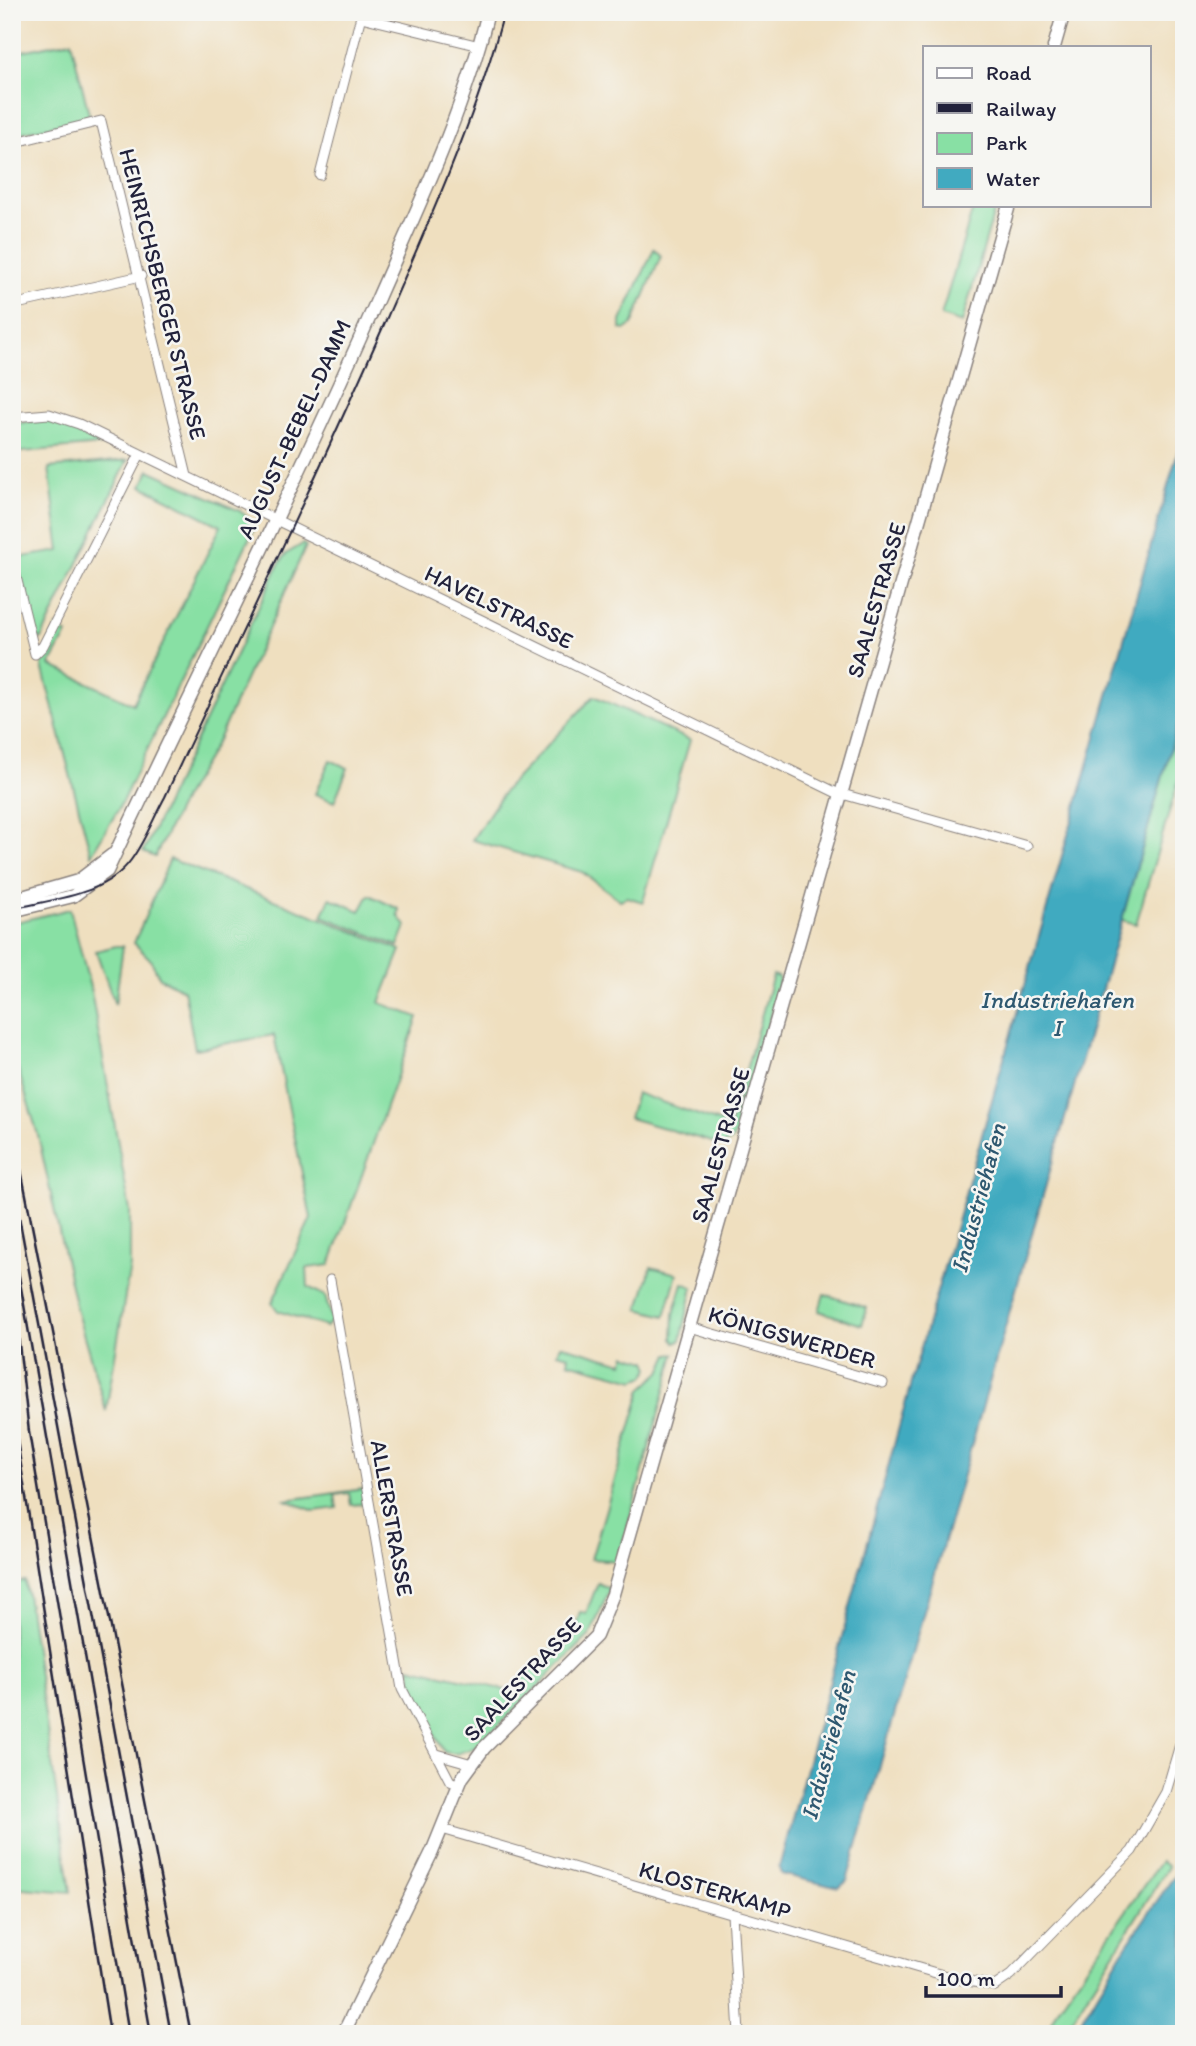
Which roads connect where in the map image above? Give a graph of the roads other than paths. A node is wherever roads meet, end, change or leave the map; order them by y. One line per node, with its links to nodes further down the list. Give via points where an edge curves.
1 (488, 12): 4 (main road, AUGUST-BEBEL-DAMM)
2 (1064, 12): 5 (main road)
3 (362, 15): 4 (street); 7 (street)
4 (480, 46): 14 (main road, AUGUST-BEBEL-DAMM, via 416,210)
5 (1054, 46)
6 (12, 142): 9 (street, HEINRICHSBERGER STRASSE, via 101,121)
7 (320, 175)
8 (1009, 206): 16 (main road, SAALESTRASSE)
9 (141, 276): 10 (street); 13 (street, HEINRICHSBERGER STRASSE)
10 (12, 305)
11 (12, 417): 12 (street, HAVELSTRASSE, via 59,416)
12 (140, 454): 13 (street, HAVELSTRASSE); 15 (street, via 35,654)
13 (187, 476): 14 (street, HAVELSTRASSE)
14 (274, 520): 16 (street, HAVELSTRASSE); 18 (main road, AUGUST-BEBEL-DAMM, via 107,871)
15 (12, 560)
16 (842, 794): 17 (street, HAVELSTRASSE); 22 (main road, SAALESTRASSE)
17 (1027, 846)
18 (80, 886): 19 (main road); 20 (main road)
19 (12, 900)
20 (12, 911)
21 (330, 1280): 25 (street, ALLERSTRASSE, via 402,1689)
22 (690, 1327): 23 (street, KÖNIGSWERDER); 26 (main road, SAALESTRASSE, via 613,1594 596,1636)
23 (883, 1383)
24 (1184, 1731): 29 (street, KLOSTERKAMP, via 1160,1805 1127,1858 995,1986 978,1985)
25 (438, 1754): 26 (street); 27 (street, ALLERSTRASSE, via 450,1781)
26 (472, 1764): 27 (main road, SAALESTRASSE)
27 (459, 1785): 28 (main road, SAALESTRASSE)
28 (442, 1829): 29 (street, KLOSTERKAMP); 30 (main road, SAALESTRASSE)
29 (732, 1914): 31 (street)
30 (344, 2034)
31 (739, 2034)

